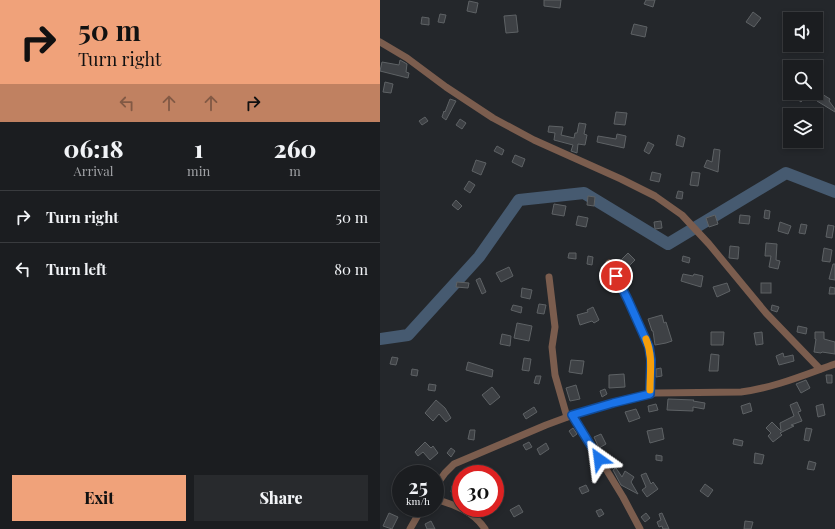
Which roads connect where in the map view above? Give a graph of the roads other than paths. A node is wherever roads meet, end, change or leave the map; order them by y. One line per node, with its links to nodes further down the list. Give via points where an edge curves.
1 (380, 42): 5 (street, via 493,118 534,140 655,196 682,215 766,313)
2 (609, 263): 6 (street, via 649,347)
3 (548, 277): 7 (street, via 555,329 552,347 555,375)
4 (835, 364): 5 (street)
5 (820, 369): 6 (street, via 741,392)
6 (650, 394): 7 (street)
7 (570, 416): 8 (street, via 454,464); 13 (street, via 623,497)
8 (444, 474)
9 (444, 502): 12 (street, via 476,517)
10 (417, 517): 11 (street)
11 (410, 529)
12 (485, 529)
13 (640, 529)

